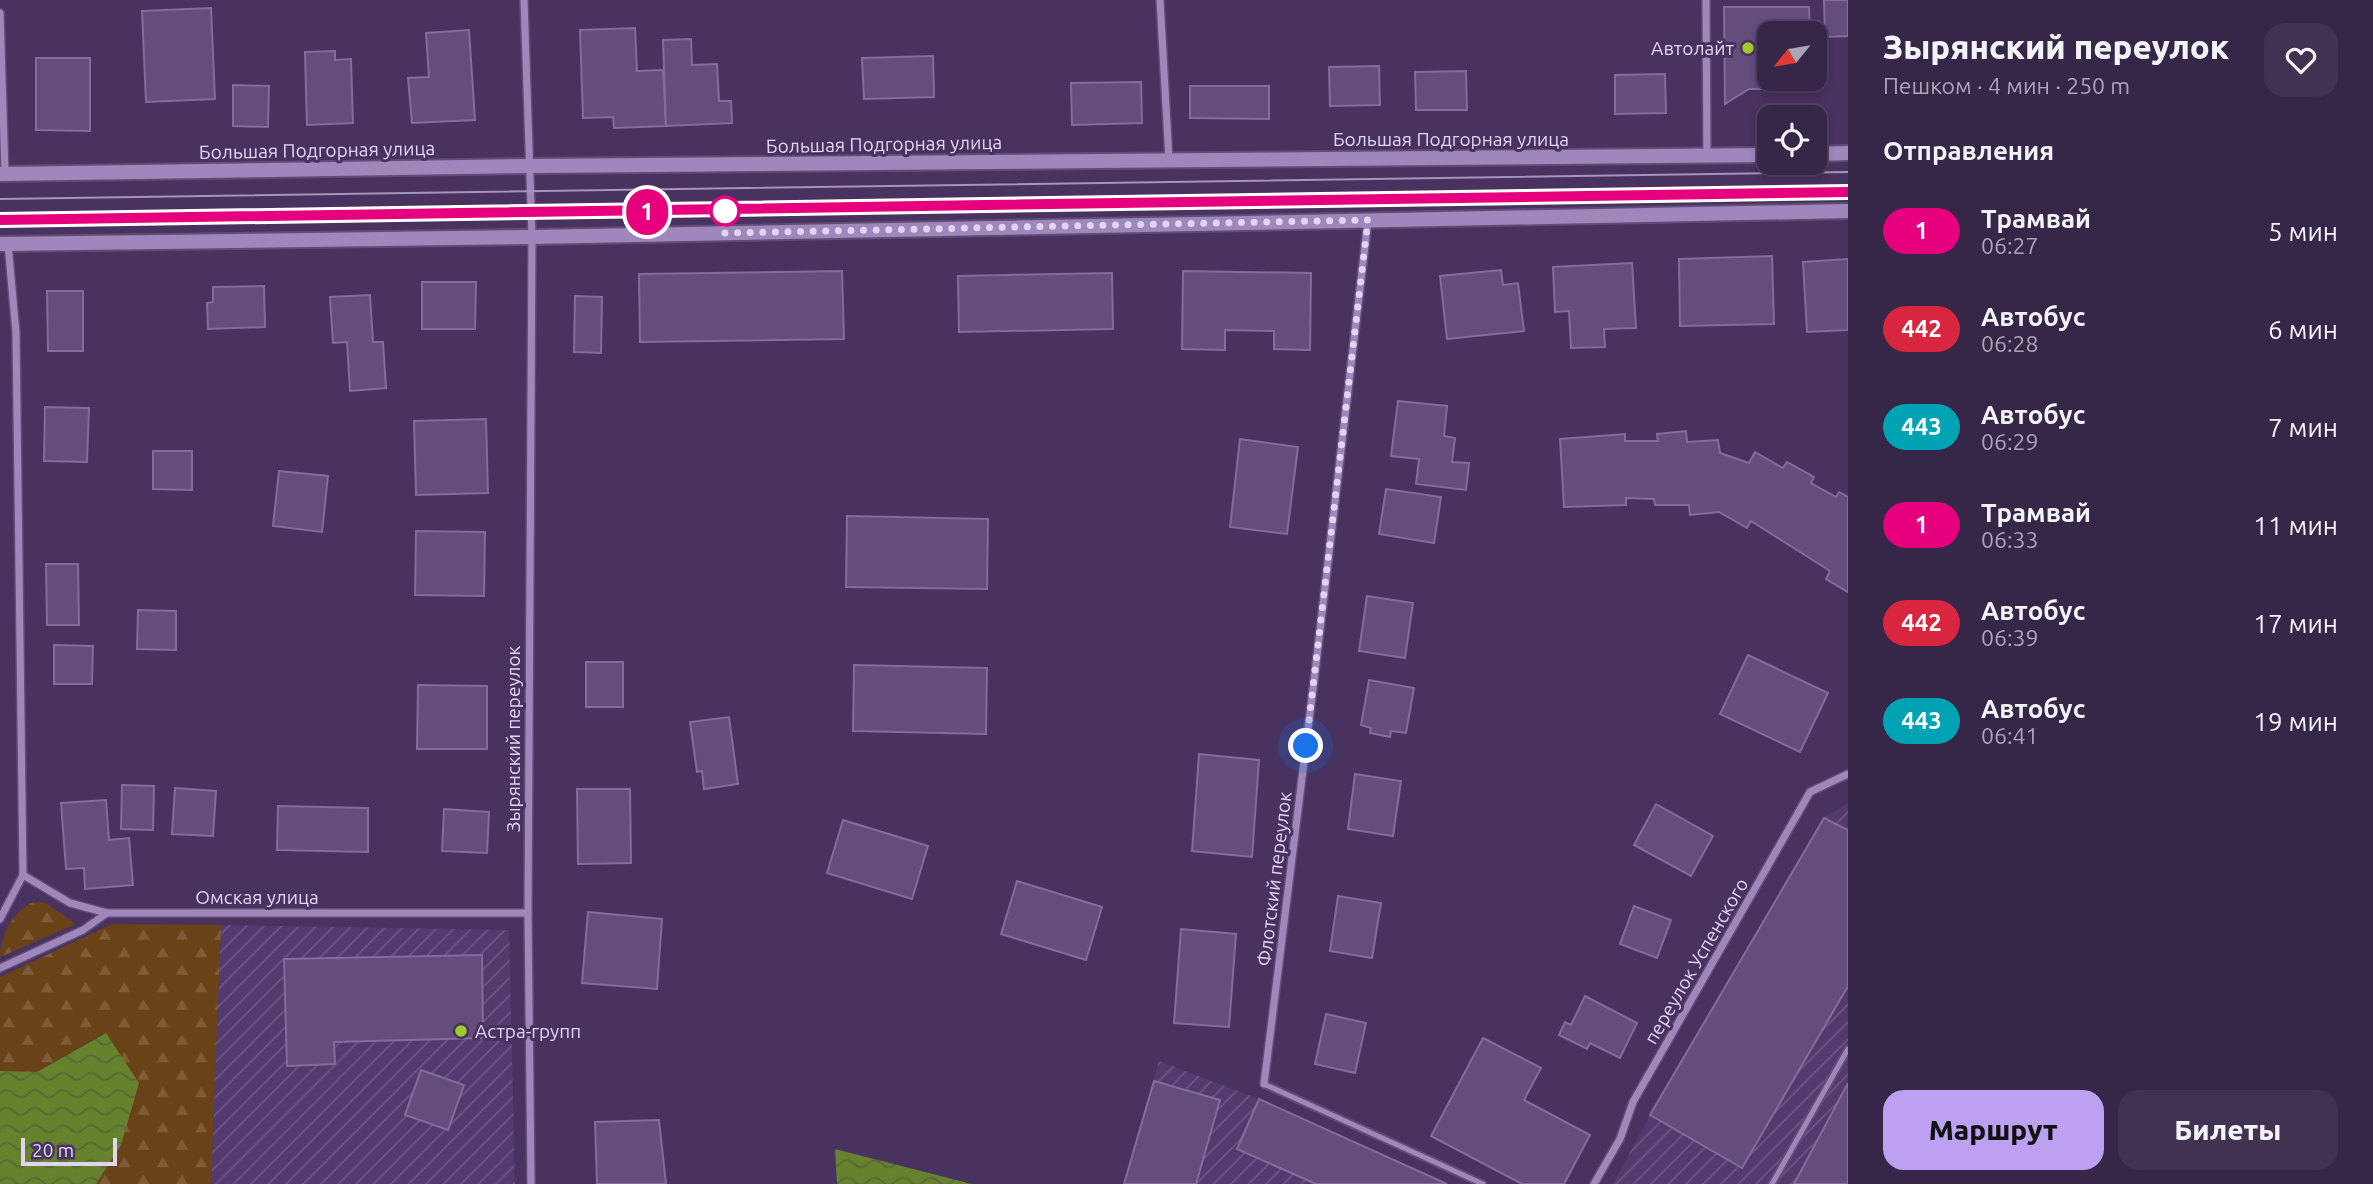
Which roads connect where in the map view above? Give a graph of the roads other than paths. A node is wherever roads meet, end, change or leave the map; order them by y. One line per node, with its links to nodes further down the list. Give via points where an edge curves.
1 (524, 0): 10 (street, Зырянский переулок)
2 (1160, 0): 9 (street)
3 (1706, 0): 8 (street)
4 (0, 13): 11 (street)
5 (1827, 153): 6 (main road)
6 (1848, 153)
7 (1757, 155): 8 (main road, Большая Подгорная улица)
8 (1706, 157): 9 (main road, Большая Подгорная улица)
9 (1169, 161): 10 (main road, Большая Подгорная улица)
10 (529, 166): 11 (main road, Большая Подгорная улица); 14 (street, Зырянский переулок)
11 (3, 174)
12 (1848, 211): 13 (main road)
13 (1368, 220): 14 (main road); 23 (street, Флотский переулок)
14 (532, 237): 15 (main road); 19 (street, Зырянский переулок)
15 (4, 244): 17 (street, via 16,346)
16 (1848, 774): 26 (street, переулок Успенского, via 1810,792 1633,1102 1620,1139)
17 (23, 875): 18 (street, Омская улица, via 70,904); 20 (street)
18 (107, 913): 19 (street, Омская улица); 21 (street, via 83,930)
19 (528, 913): 24 (street, Зырянский переулок)
20 (0, 919)
21 (0, 968)
22 (1848, 1049): 27 (lane)
23 (1264, 1084): 25 (lane)
24 (531, 1184)
25 (1483, 1184)
26 (1594, 1184)
27 (1772, 1184)

